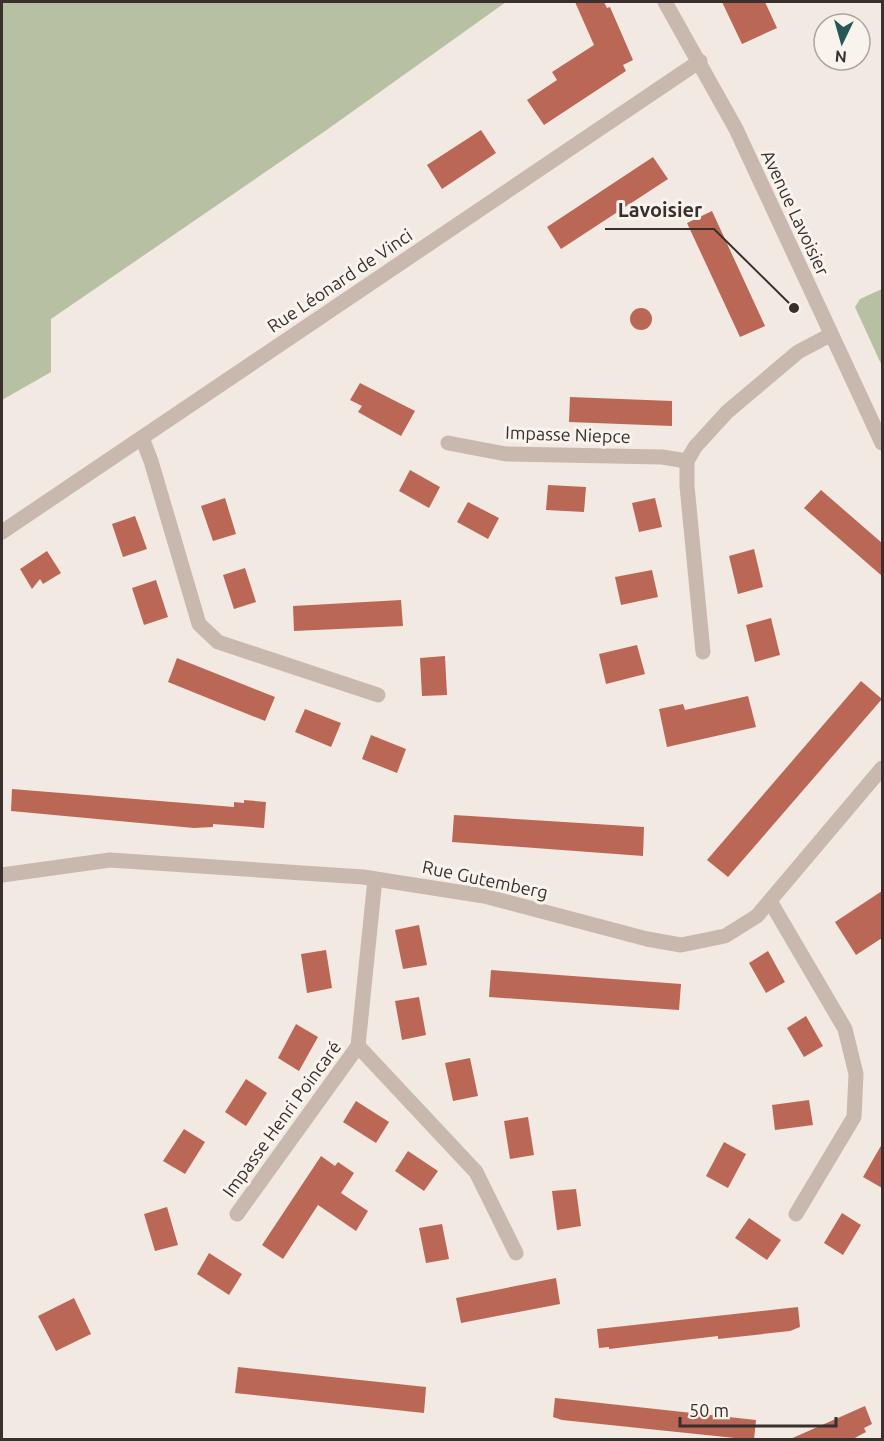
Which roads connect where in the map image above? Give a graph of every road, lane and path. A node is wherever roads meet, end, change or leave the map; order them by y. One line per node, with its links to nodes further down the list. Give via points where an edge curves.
1 (665, 2): 2 (street, Avenue Lavoisier)
2 (700, 61): 3 (street, Avenue Lavoisier, via 736,129); 5 (street, Rue Léonard de Vinci)
3 (830, 335): 4 (street, Avenue Lavoisier); 8 (street, via 798,352 727,412)
4 (878, 421): 7 (street, Avenue Lavoisier)
5 (142, 438): 9 (street, Rue Léonard de Vinci); 11 (street, via 199,624 218,642)
6 (448, 443): 8 (street, Impasse Niepce, via 506,454 662,457)
7 (882, 443)
8 (687, 461): 10 (street)
9 (2, 532)
10 (704, 652)
11 (378, 695)
12 (882, 768): 15 (street, Rue Gutemberg)
13 (2, 875): 14 (street, Rue Gutemberg, via 110,860)
14 (375, 879): 15 (street, Rue Gutemberg, via 484,896 681,945 725,936 757,916); 16 (street, Impasse Henri Poincaré)
15 (770, 901): 18 (street, via 845,1029 856,1074 854,1116)
16 (358, 1046): 17 (street, Impasse Henri Poincaré); 19 (street, Impasse Henri Poincaré, via 476,1172)
17 (237, 1215)
18 (796, 1215)
19 (516, 1252)

